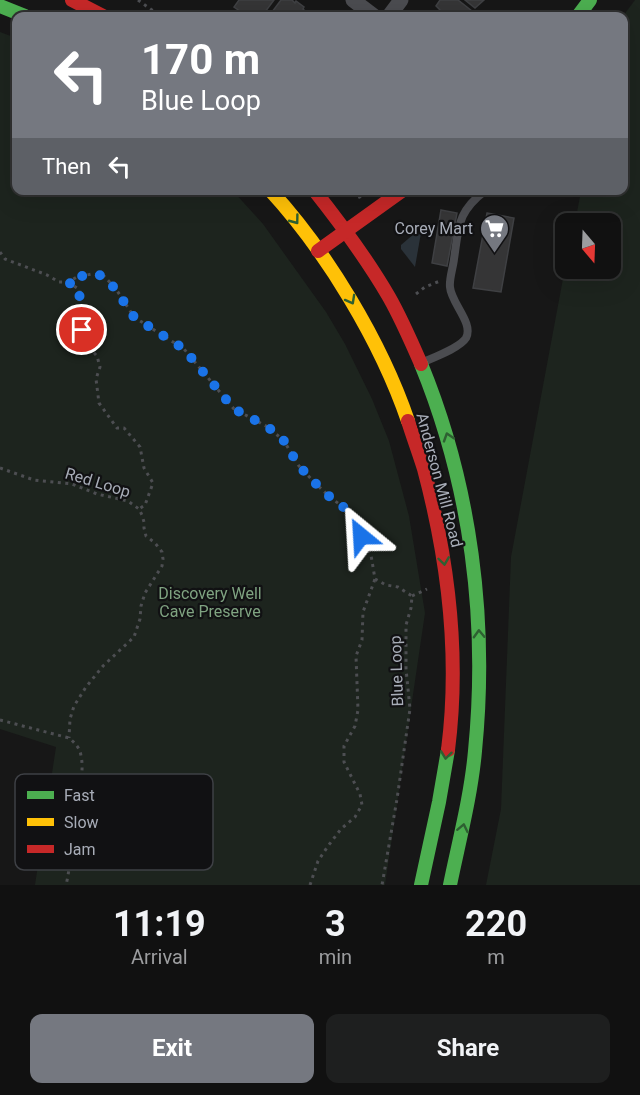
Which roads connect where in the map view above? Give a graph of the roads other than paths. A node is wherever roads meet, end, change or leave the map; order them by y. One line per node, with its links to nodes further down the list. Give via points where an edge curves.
1 (72, 0): 6 (main road)
2 (353, 0): 7 (street)
3 (401, 0): 8 (street)
4 (0, 6): 5 (main road)
5 (15, 12)
6 (95, 12)
7 (369, 12)
8 (391, 12)
9 (275, 195): 14 (main road, Anderson Mill Road, one-way to 14)
10 (318, 195): 13 (main road, Anderson Mill Road)
11 (396, 195): 13 (main road)
12 (481, 195): 15 (lane, via 460,220 451,276 450,287 468,330 465,340)
13 (346, 231): 14 (main road); 15 (main road, Anderson Mill Road, via 398,314)
14 (318, 251): 16 (main road, Anderson Mill Road, one-way to 16, via 345,289 390,374 422,462 444,559 452,640 450,722 445,769)
15 (421, 363): 17 (main road, Anderson Mill Road, one-way to 15, via 475,753 479,638 462,494 452,449)
16 (421, 885)
17 (450, 885)

